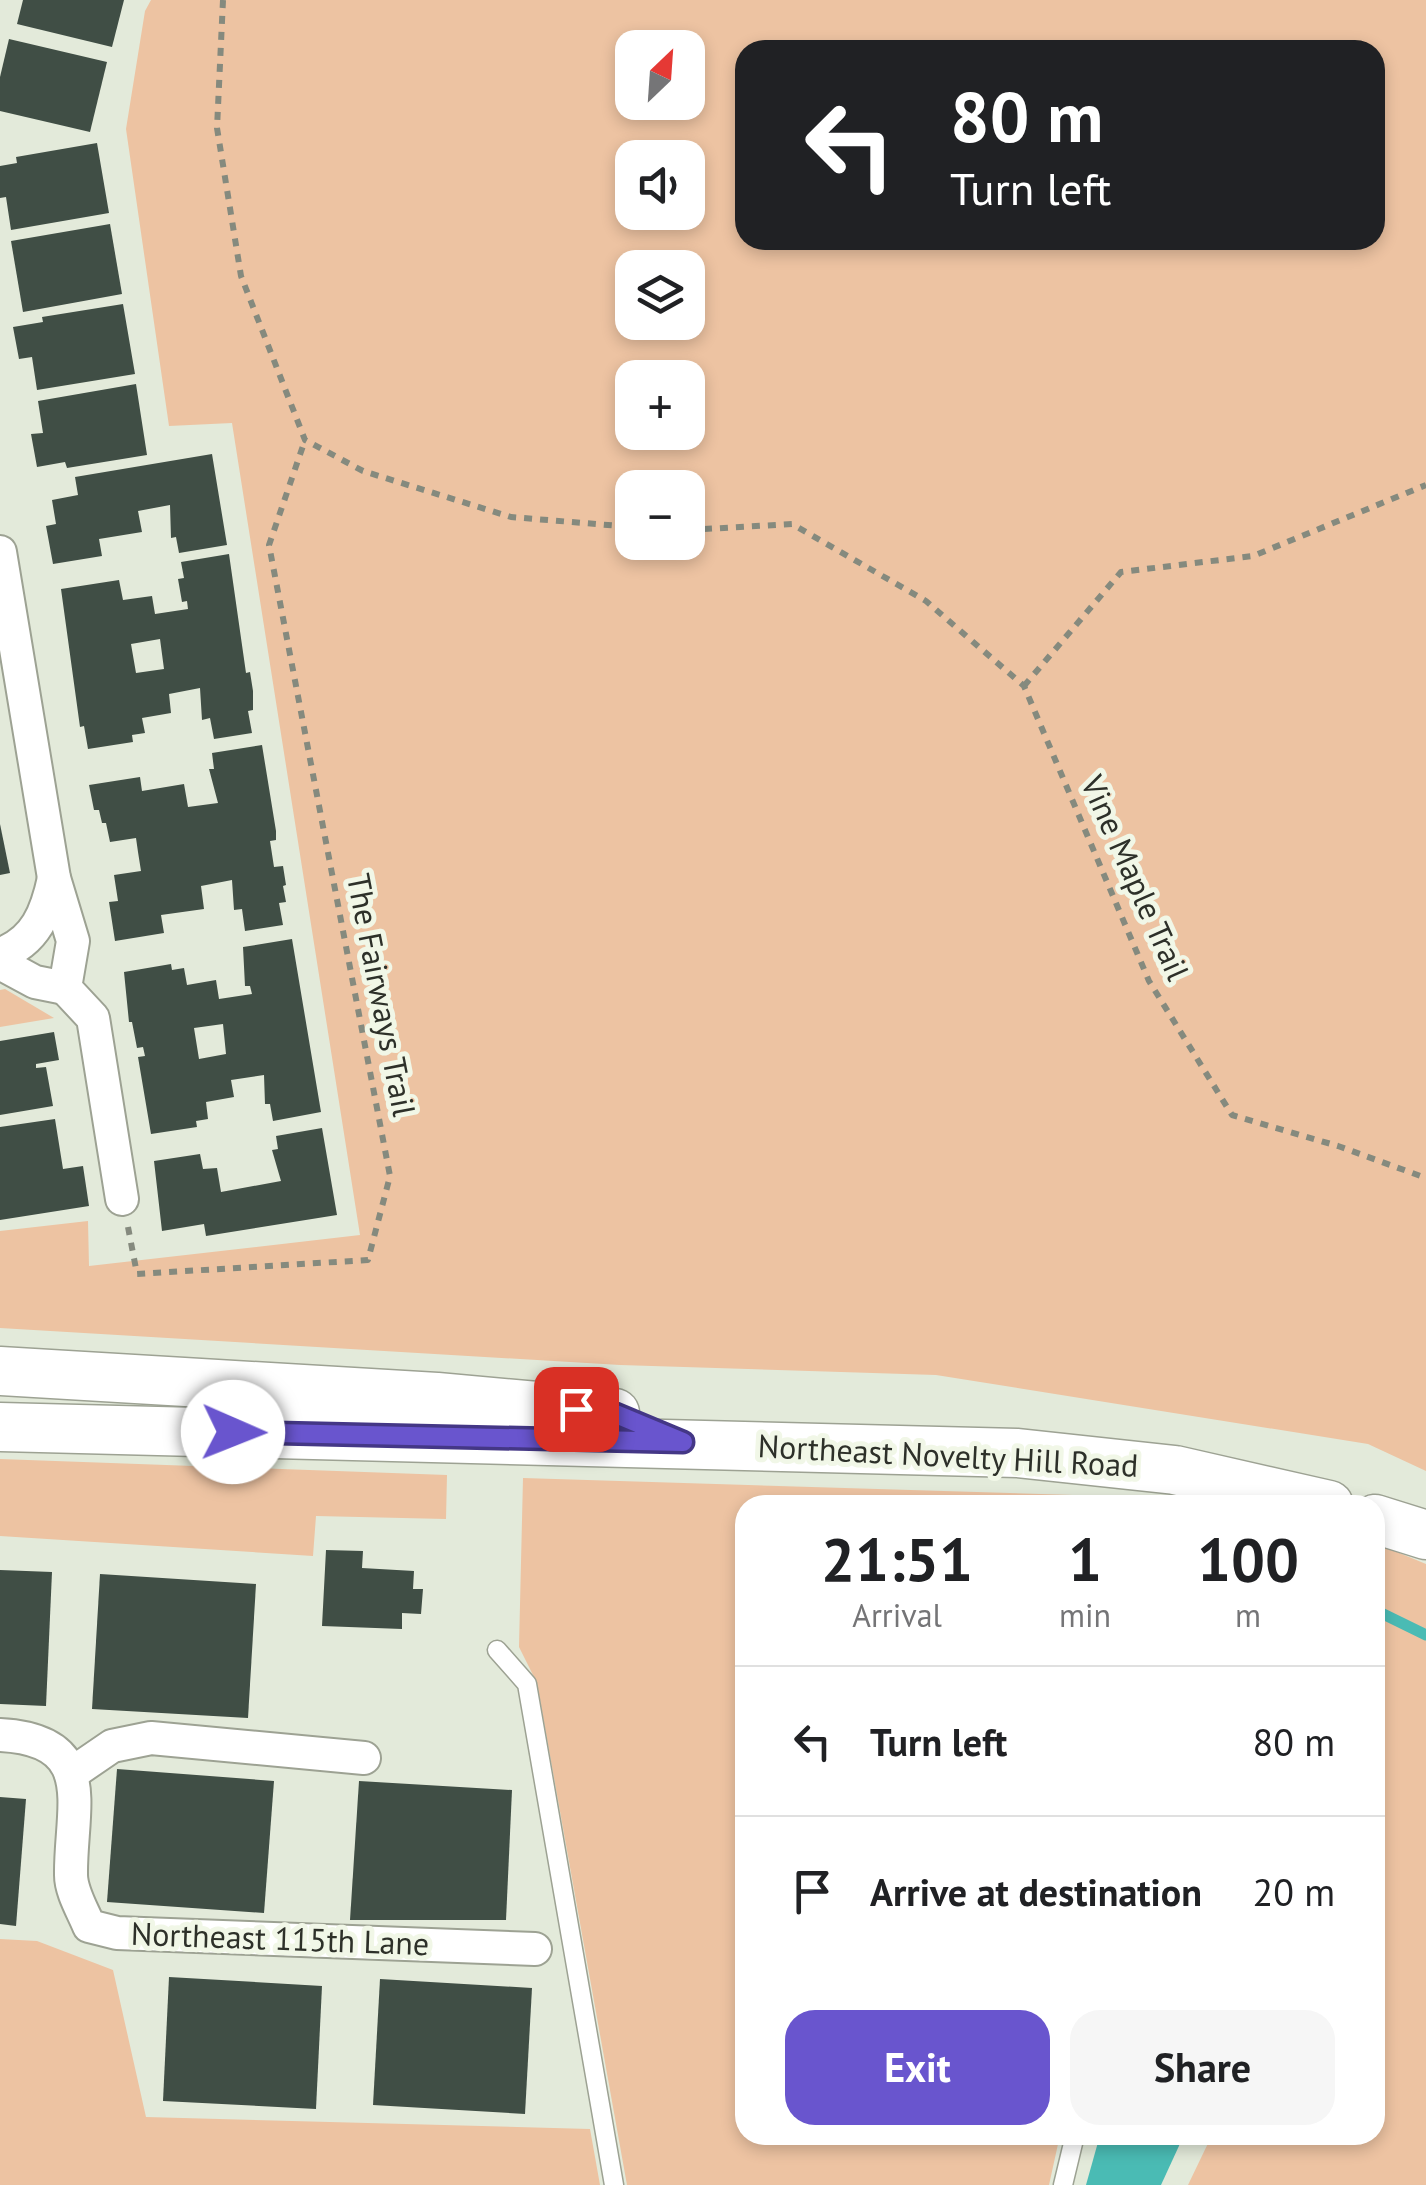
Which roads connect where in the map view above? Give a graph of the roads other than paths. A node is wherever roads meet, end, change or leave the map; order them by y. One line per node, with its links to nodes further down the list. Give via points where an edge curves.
1 (0, 552): 2 (street)
2 (54, 878): 3 (street, via 48,909 34,932); 5 (street, via 74,941)
3 (0, 954)
4 (0, 964): 5 (street)
5 (65, 988): 6 (street, via 92,1018)
6 (122, 1199)
7 (0, 1372): 9 (main road, Northeast Novelty Hill Road, via 611,1412)
8 (0, 1427): 9 (main road, Northeast Novelty Hill Road)
9 (683, 1442): 10 (main road, Northeast Novelty Hill Road, via 1018,1453 1191,1473)
10 (1286, 1495)
11 (1385, 1522): 12 (main road)
12 (1426, 1535)
13 (497, 1650): 19 (lane, via 527,1684)
14 (0, 1735): 16 (street, via 55,1750)
15 (364, 1758): 16 (street, via 151,1738 112,1746)
16 (71, 1774): 17 (street, Northeast 115th Lane, via 76,1782 70,1880 89,1926 116,1934)
17 (535, 1950)
18 (1072, 2145): 20 (lane)
19 (614, 2185)
20 (1063, 2185)

